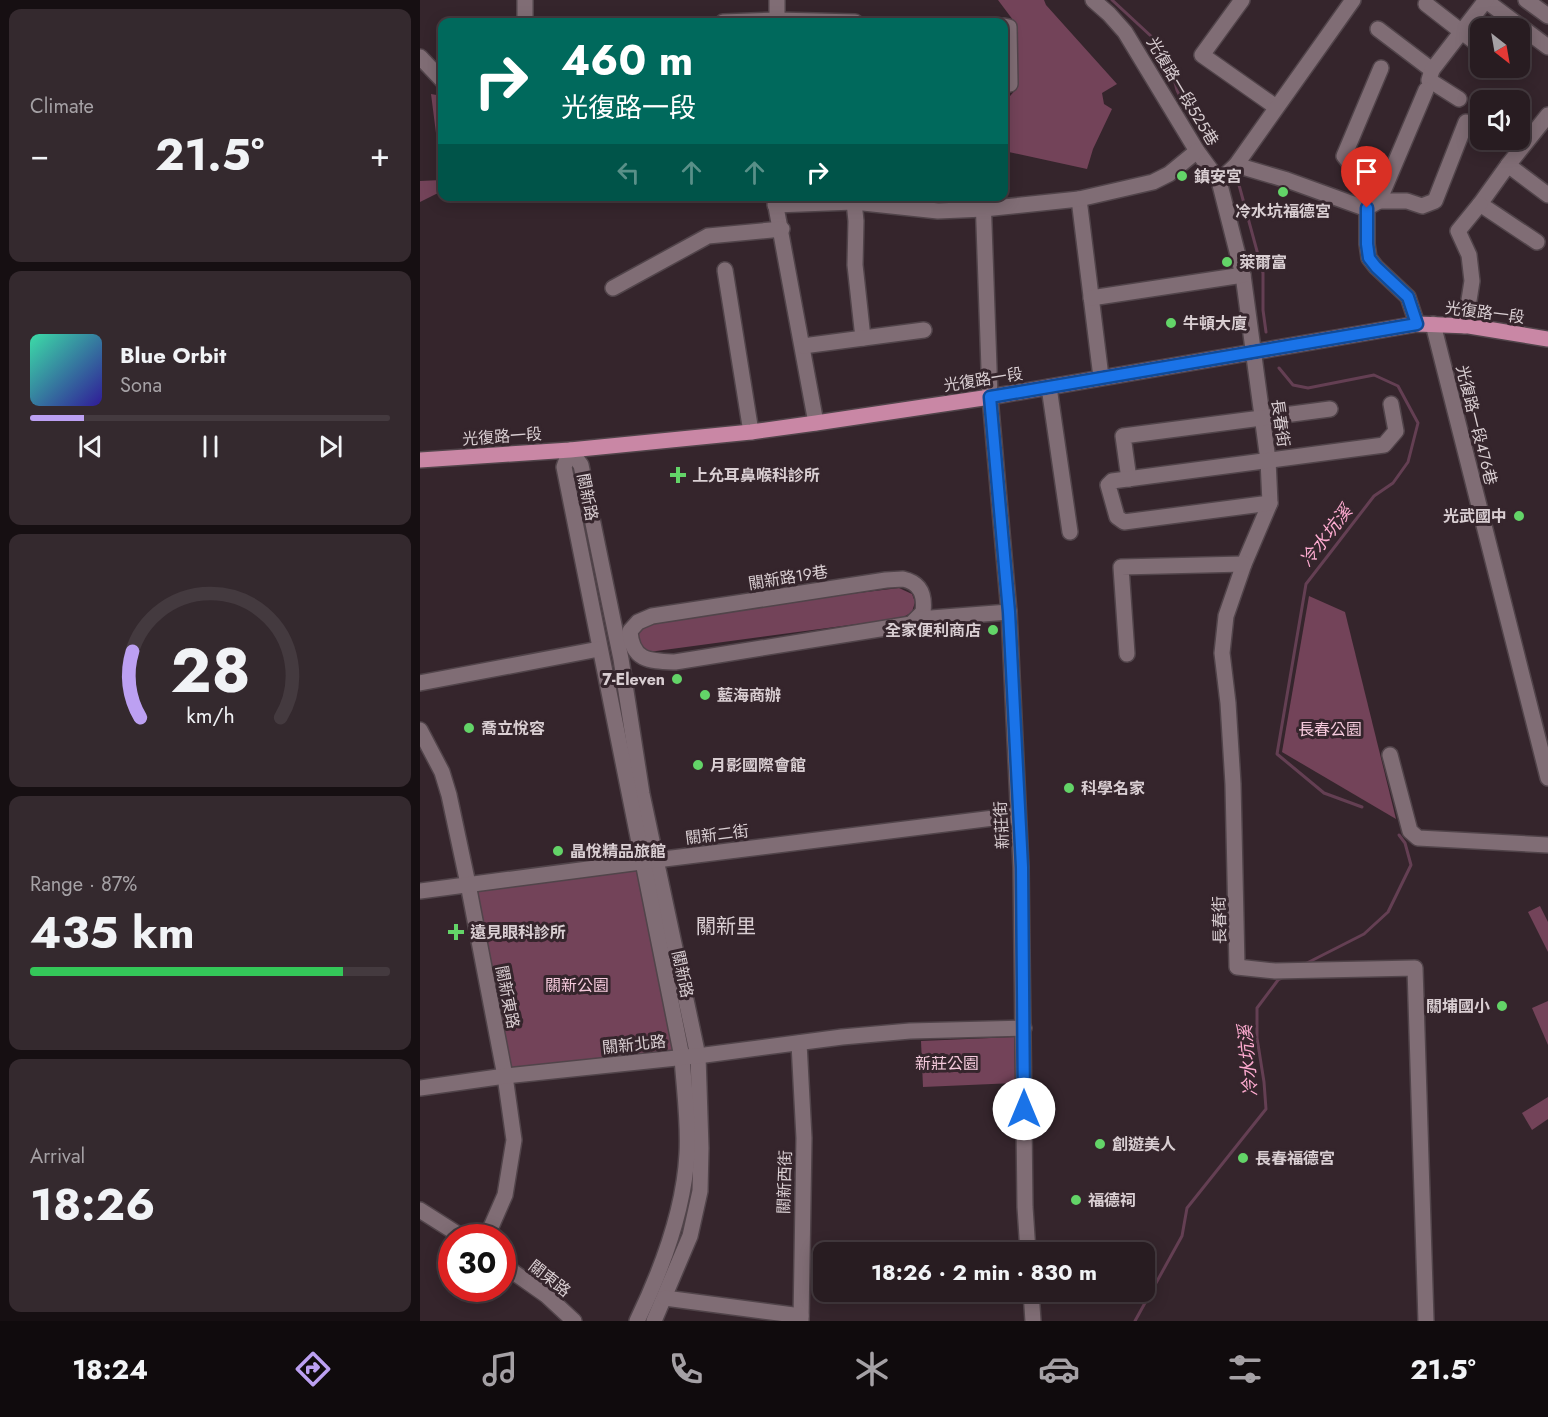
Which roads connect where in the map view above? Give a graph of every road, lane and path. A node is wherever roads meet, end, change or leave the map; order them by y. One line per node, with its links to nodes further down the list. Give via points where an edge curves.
1 (525, 0): 10 (street)
2 (777, 0): 11 (street)
3 (1093, 0): 27 (street, 光復路一段525巷, via 1125,32)
4 (1242, 0): 24 (street, via 1202,54)
5 (1353, 0): 24 (street)
6 (1485, 0): 14 (street); 16 (street)
7 (1526, 0): 9 (street)
8 (1426, 4): 14 (street)
9 (1548, 16)
10 (525, 18)
11 (777, 18)
12 (1008, 27): 17 (street)
13 (1378, 29): 20 (street)
14 (1461, 32): 15 (street); 20 (street)
15 (1470, 39)
16 (1546, 41)
17 (1008, 56)
18 (420, 57): 21 (street)
19 (1380, 68): 37 (street, via 1344,156)
20 (1432, 70): 23 (street, via 1429,80)
21 (438, 76)
22 (1426, 90): 37 (street)
23 (1459, 99)
24 (1276, 107): 28 (street)
25 (1548, 115): 29 (street)
26 (1466, 122): 37 (street, via 1435,201 1422,206 1407,201)
27 (1197, 151): 30 (street, 光復路一段525巷); 32 (street, via 1154,182)
28 (1236, 165): 30 (street); 37 (street)
29 (1508, 165): 31 (street); 36 (street)
30 (1219, 181): 41 (street, 光復路一段525巷)
31 (1548, 195)
32 (1079, 199): 35 (street); 43 (street)
33 (775, 201): 34 (street); 38 (street)
34 (855, 202): 35 (street, via 938,211); 48 (street, via 855,264)
35 (984, 203): 54 (street, 新莊街)
36 (1480, 204): 39 (street); 46 (street, via 1458,231 1470,255 1472,281)
37 (1373, 205): 44 (street, via 1367,244 1369,258 1408,297)
38 (782, 229): 42 (street, via 708,236); 50 (street)
39 (1537, 242)
40 (725, 270): 59 (street)
41 (1243, 275): 43 (street); 51 (street, 光復路一段525巷)
42 (613, 288)
43 (1091, 298): 52 (street)
44 (1417, 324): 45 (main road, 光復路一段); 51 (main road, 光復路一段)
45 (1433, 324): 46 (main road, 光復路一段); 77 (street, 光復路一段476巷)
46 (1465, 326): 49 (main road, 光復路一段)
47 (924, 330): 48 (street)
48 (863, 338): 50 (street)
49 (1548, 339)
50 (803, 346): 58 (street)
51 (1254, 351): 52 (main road, 光復路一段); 57 (street, 長春街)
52 (1101, 377): 53 (main road, 光復路一段)
53 (1049, 387): 54 (main road, 光復路一段); 65 (street)
54 (990, 397): 58 (main road, 光復路一段); 67 (street, 新莊街)
55 (1391, 404): 62 (street, via 1396,431 1384,445)
56 (1330, 410): 57 (street)
57 (1262, 417): 62 (street, 長春街); 63 (street, via 1123,436)
58 (816, 423): 59 (main road, 光復路一段)
59 (751, 432): 60 (main road, 光復路一段)
60 (570, 450): 61 (main road, 光復路一段); 69 (street, 關新路, via 581,465); 70 (street, 關新路, via 564,467)
61 (420, 460)
62 (1268, 460): 63 (street); 64 (street, 長春街)
63 (1129, 479): 64 (street, via 1108,485 1117,517 1124,522)
64 (1270, 503): 66 (street, 長春街)
65 (1070, 532)
66 (1244, 564): 71 (street, via 1121,567); 101 (street, 長春街, via 1226,616 1222,653 1233,784 1237,967 1275,971 1415,968)
67 (1009, 612): 68 (street); 78 (street, 新莊街)
68 (918, 619): 69 (street, 關新路19巷, via 924,602 918,586 894,579 652,616); 72 (street, via 903,626 684,661 656,661)
69 (623, 632): 72 (street); 73 (street, 關新路)
70 (599, 649): 74 (street); 80 (street, 關新路)
71 (1127, 654)
72 (640, 656): 73 (street)
73 (621, 659): 80 (street, 關新路)
74 (420, 683)
75 (420, 730): 81 (street, 關新東路, via 442,772)
76 (1390, 755): 79 (street, via 1410,831 1418,838)
77 (1548, 778)
78 (1018, 815): 80 (street, 關新二街); 83 (street, 新莊街)
79 (1548, 845)
80 (649, 861): 81 (street, 關新二街); 85 (street, 關新路); 86 (street, 關新路)
81 (468, 884): 82 (street, 關新二街); 87 (street, 關新東路)
82 (420, 891)
83 (1024, 1028): 84 (street, 關新北路, via 910,1031); 92 (street, 新莊街)
84 (800, 1043): 85 (street, 關新北路); 96 (street, 關新西街, via 804,1138)
85 (698, 1056): 86 (street, 關新北路); 94 (street, 關新路, via 700,1191 690,1236)
86 (682, 1057): 87 (street, 關新北路); 98 (street, 關新路, via 688,1152 685,1175 673,1229)
87 (505, 1076): 88 (street, 關新北路); 91 (street, 關新東路, via 514,1140 505,1195)
88 (420, 1088)
89 (420, 1210): 90 (street)
90 (442, 1224)
91 (492, 1224)
92 (1027, 1242)
93 (516, 1274): 97 (street, 關東路)
94 (665, 1298): 96 (street); 99 (street, 關新路)
95 (1032, 1302): 100 (street)
96 (801, 1318)
97 (574, 1321)
98 (638, 1321)
99 (654, 1321)
100 (1033, 1321)
101 (1426, 1321)

